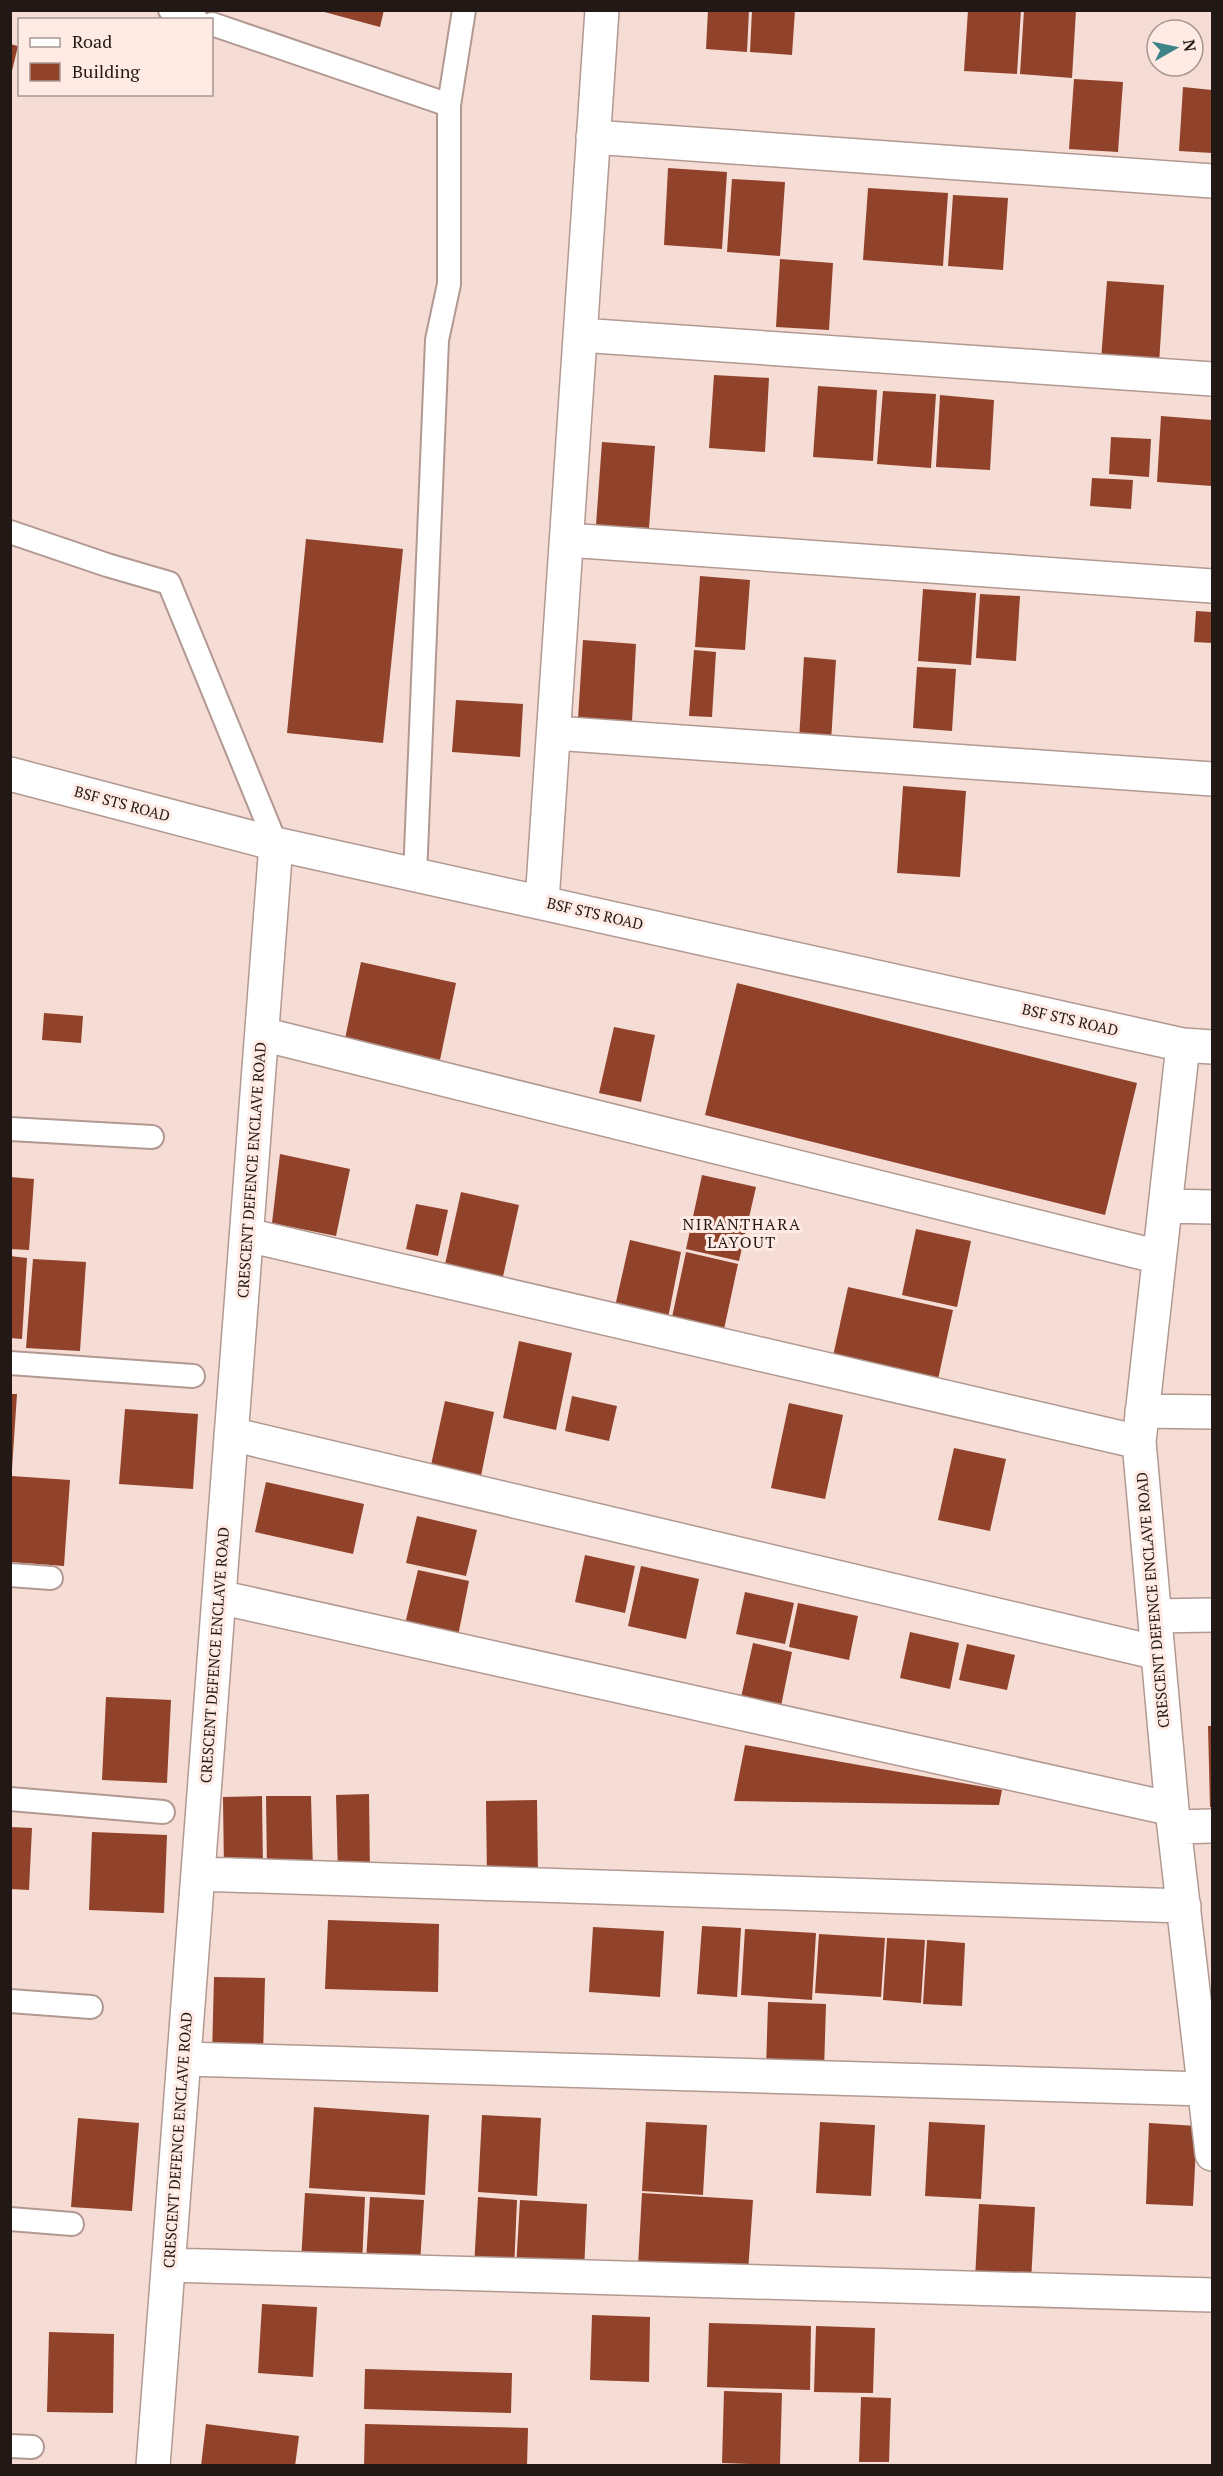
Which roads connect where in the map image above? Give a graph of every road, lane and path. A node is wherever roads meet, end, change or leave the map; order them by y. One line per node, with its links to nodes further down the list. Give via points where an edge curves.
1 (170, 10): 4 (lane)
2 (464, 10): 6 (lane)
3 (602, 10): 7 (street)
4 (192, 18)
5 (213, 24): 6 (lane)
6 (449, 105): 18 (lane, via 449,284 437,340)
7 (593, 137): 8 (street); 9 (street)
8 (1212, 181)
9 (580, 335): 10 (street); 12 (street)
10 (1212, 379)
11 (10, 532): 17 (lane, via 170,583)
12 (567, 540): 13 (street); 14 (street)
13 (1212, 586)
14 (554, 733): 16 (street); 19 (street)
15 (10, 774): 17 (street, BSF STS ROAD)
16 (1212, 779)
17 (276, 844): 18 (street, BSF STS ROAD); 20 (street, CRESCENT DEFENCE ENCLAVE ROAD)
18 (415, 876): 19 (street, BSF STS ROAD)
19 (542, 902): 21 (street, BSF STS ROAD)
20 (262, 1034): 26 (street, CRESCENT DEFENCE ENCLAVE ROAD); 27 (street)
21 (1198, 1046): 24 (street, CRESCENT DEFENCE ENCLAVE ROAD)
22 (10, 1129): 23 (lane)
23 (152, 1137)
24 (1165, 1206): 25 (street); 27 (street, CRESCENT DEFENCE ENCLAVE ROAD)
25 (1212, 1207)
26 (247, 1235): 31 (street); 32 (street, CRESCENT DEFENCE ENCLAVE ROAD)
27 (1159, 1257): 31 (street, CRESCENT DEFENCE ENCLAVE ROAD)
28 (10, 1362): 29 (lane)
29 (193, 1376)
30 (1212, 1412): 31 (street)
31 (1140, 1427): 37 (street, CRESCENT DEFENCE ENCLAVE ROAD)
32 (231, 1434): 35 (street, CRESCENT DEFENCE ENCLAVE ROAD); 38 (street)
33 (10, 1575): 34 (lane)
34 (51, 1578)
35 (219, 1596): 41 (street); 43 (street, CRESCENT DEFENCE ENCLAVE ROAD)
36 (1212, 1615): 37 (street)
37 (1155, 1616): 38 (street, CRESCENT DEFENCE ENCLAVE ROAD)
38 (1158, 1653): 41 (street, CRESCENT DEFENCE ENCLAVE ROAD)
39 (10, 1799): 40 (lane)
40 (163, 1812)
41 (1173, 1818): 42 (street); 44 (street, CRESCENT DEFENCE ENCLAVE ROAD)
42 (1212, 1826)
43 (198, 1874): 44 (street); 48 (street, CRESCENT DEFENCE ENCLAVE ROAD)
44 (1184, 1906): 47 (street, CRESCENT DEFENCE ENCLAVE ROAD)
45 (10, 2001): 46 (lane)
46 (91, 2007)
47 (1205, 2019): 49 (street, CRESCENT DEFENCE ENCLAVE ROAD)
48 (184, 2059): 49 (street); 53 (street, CRESCENT DEFENCE ENCLAVE ROAD)
49 (1205, 2089): 50 (street, CRESCENT DEFENCE ENCLAVE ROAD)
50 (1212, 2154)
51 (10, 2219): 52 (lane)
52 (72, 2224)
53 (168, 2265): 54 (street); 55 (street, CRESCENT DEFENCE ENCLAVE ROAD)
54 (1212, 2295)
55 (153, 2466)

